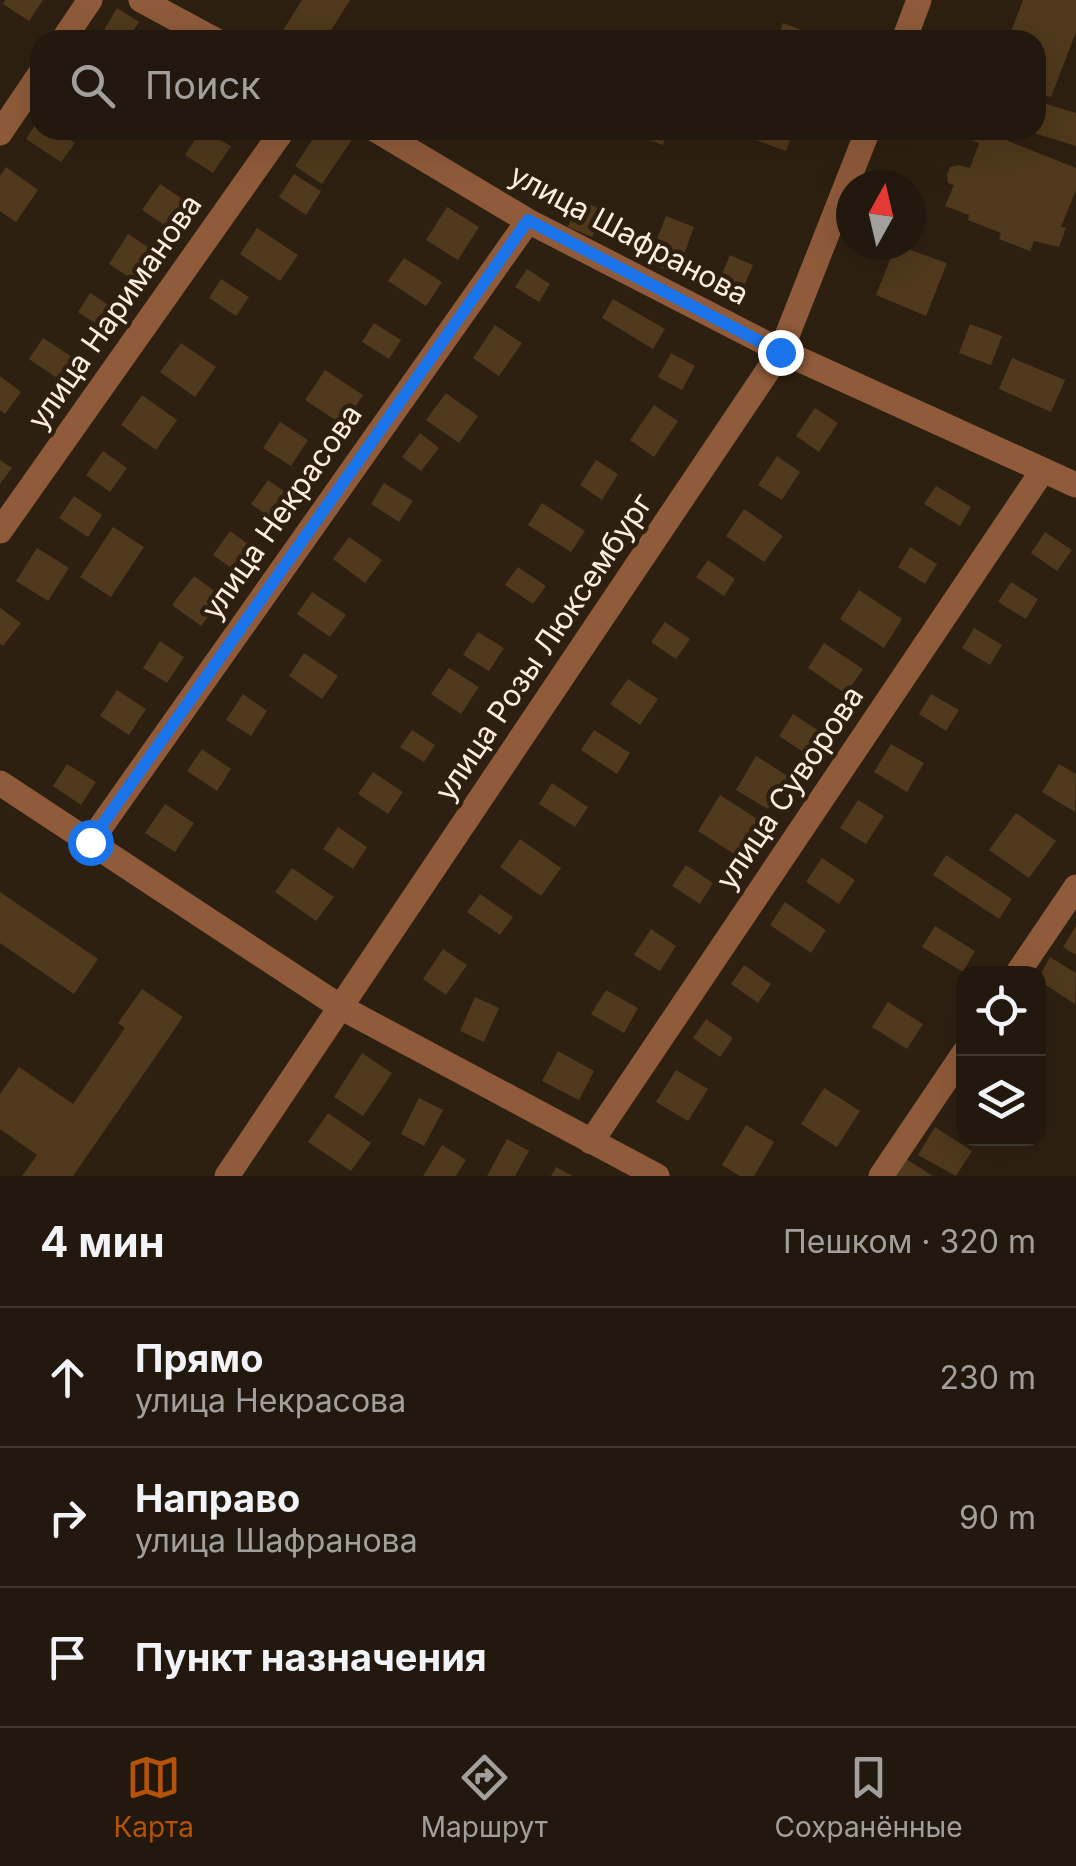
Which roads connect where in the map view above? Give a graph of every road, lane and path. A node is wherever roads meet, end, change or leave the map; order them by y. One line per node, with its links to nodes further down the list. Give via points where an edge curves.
1 (90, 0): 4 (street)
2 (141, 0): 5 (street)
3 (919, 0): 6 (street)
4 (70, 30)
5 (197, 30)
6 (908, 30)
7 (30, 89): 8 (street)
8 (0, 133)
9 (276, 140): 16 (street, улица Нариманова)
10 (393, 140): 12 (street, улица Шафранова)
11 (864, 140): 13 (street, улица Розы Люксембург)
12 (528, 220): 13 (street, улица Шафранова); 18 (street, улица Некрасова)
13 (780, 352): 14 (street, улица Шафранова); 21 (street, улица Розы Люксембург)
14 (1043, 470): 15 (street, улица Шафранова); 23 (street, улица Суворова)
15 (1076, 486)
16 (0, 530)
17 (0, 783): 18 (street)
18 (90, 842): 21 (street)
19 (1076, 887): 20 (street)
20 (1023, 966)
21 (342, 1008): 23 (street); 24 (street, улица Розы Люксембург)
22 (962, 1056): 26 (street)
23 (592, 1142): 25 (street)
24 (227, 1176)
25 (657, 1176)
26 (881, 1176)

